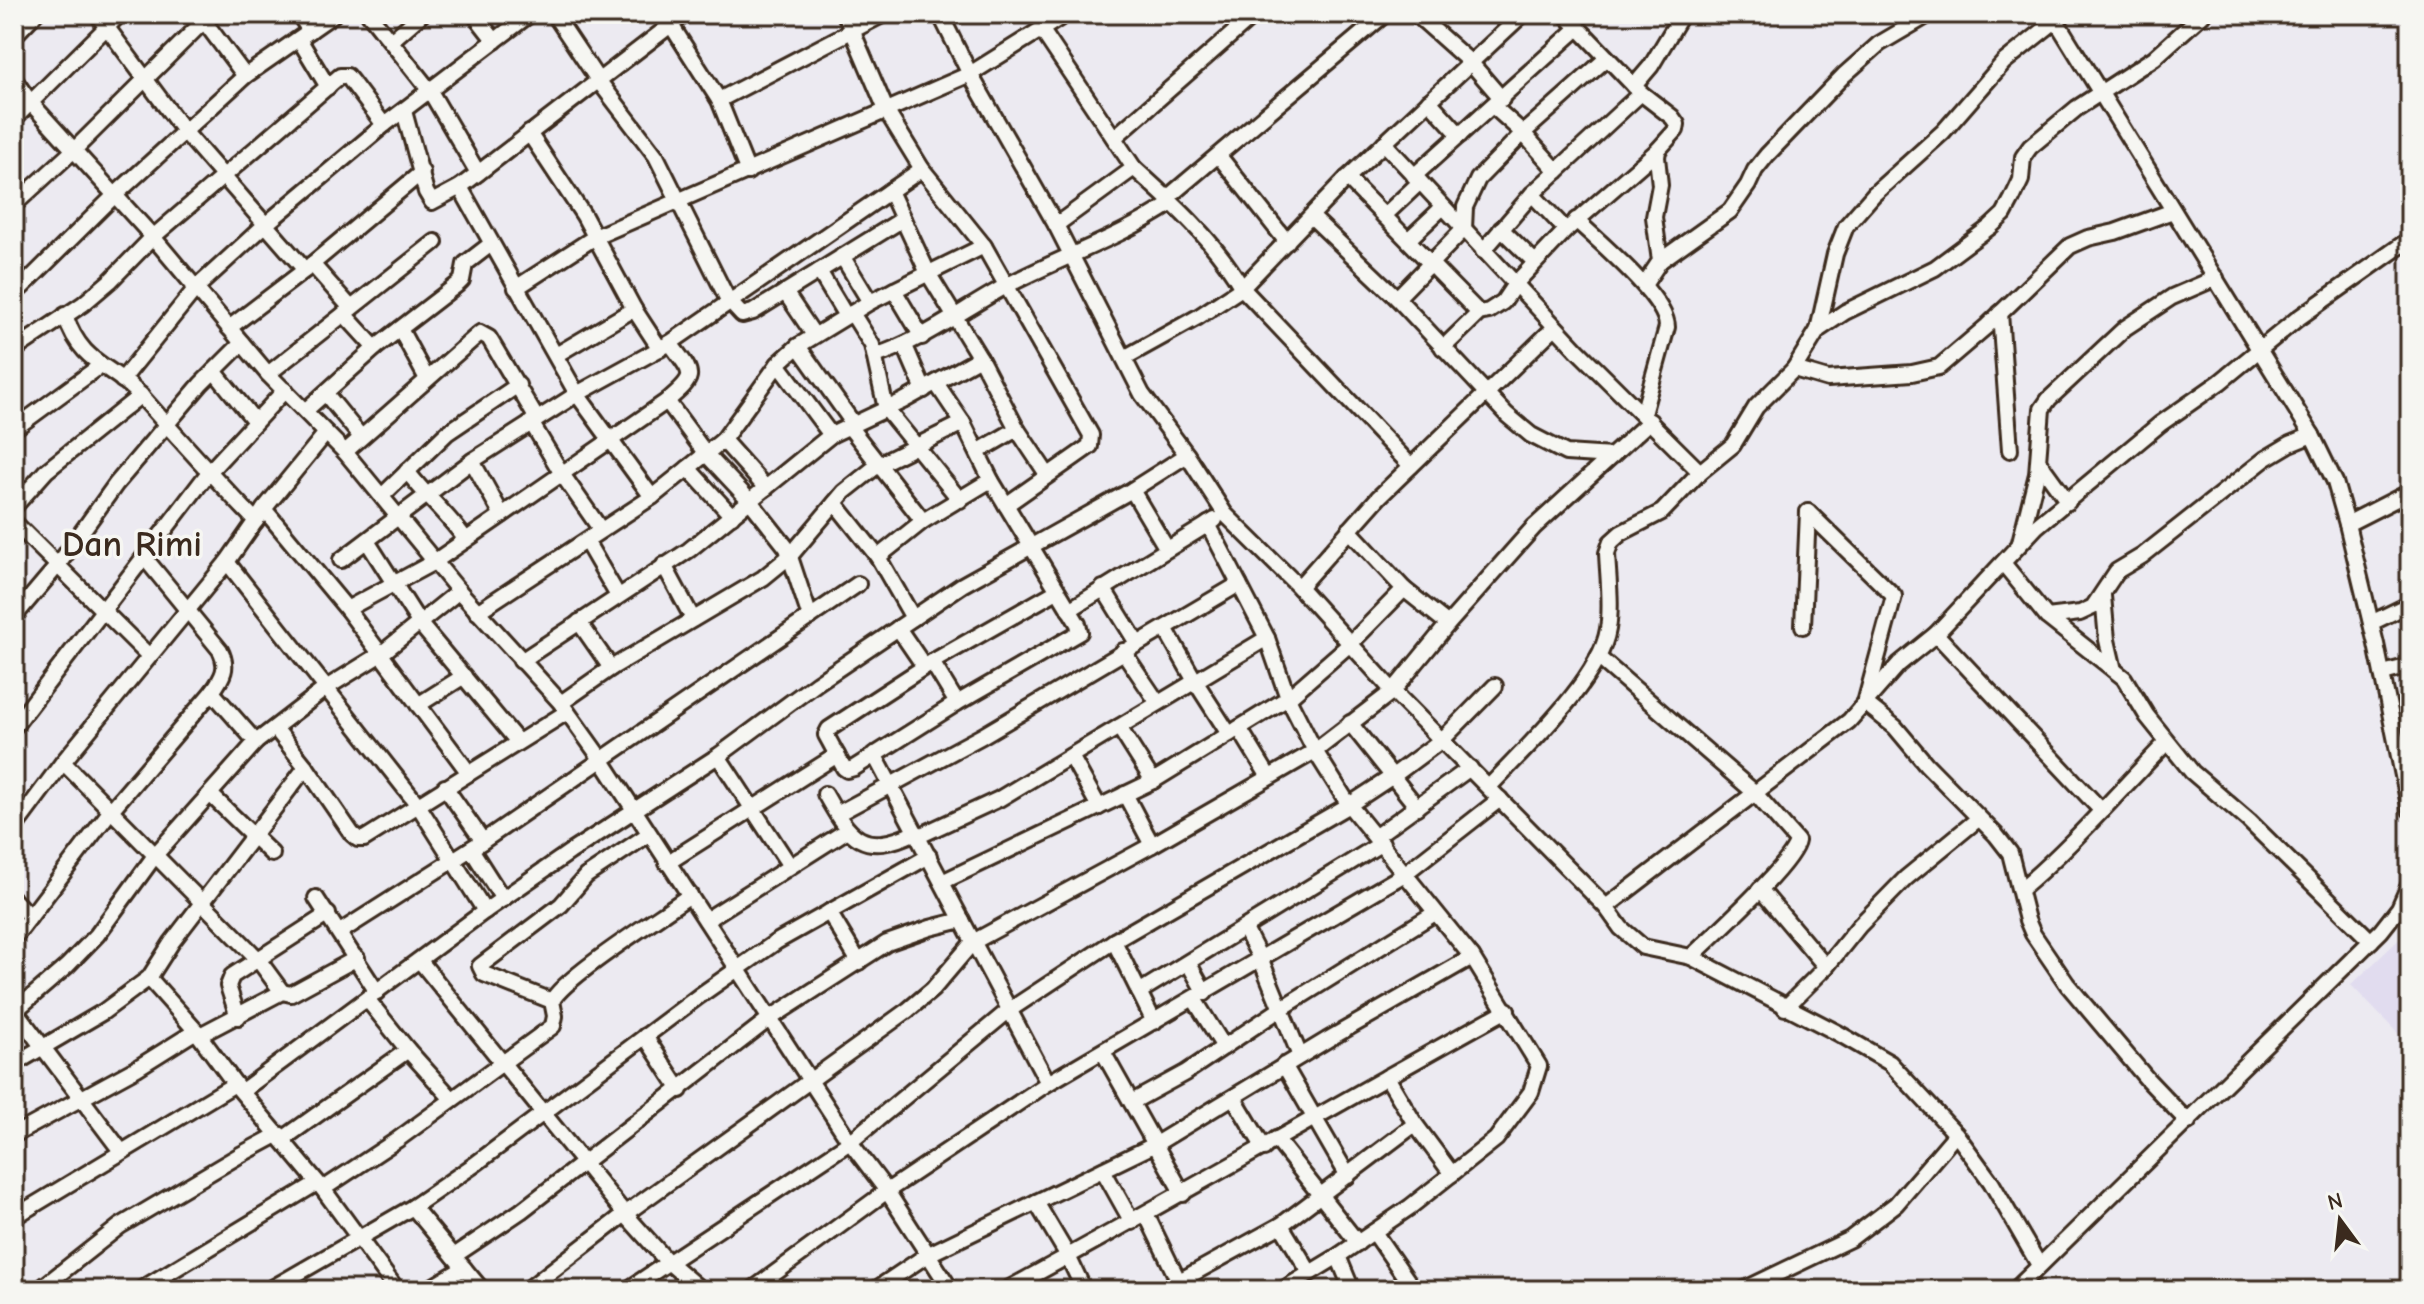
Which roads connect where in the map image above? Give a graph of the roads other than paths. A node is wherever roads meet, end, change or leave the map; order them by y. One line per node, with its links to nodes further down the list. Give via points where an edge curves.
1 (35, 14): 33 (street)
2 (120, 14): 27 (street)
3 (299, 14): 32 (street)
4 (334, 14): 32 (street)
5 (369, 14): 34 (street)
6 (422, 14): 34 (street)
7 (474, 14): 35 (street)
8 (530, 14): 35 (street)
9 (554, 14): 42 (street)
10 (685, 14): 26 (street)
11 (845, 14): 30 (street)
12 (884, 14): 30 (street)
13 (940, 14): 38 (street)
14 (1066, 14): 31 (street)
15 (1255, 14): 59 (street)
16 (1385, 14): 63 (street)
17 (1416, 14): 37 (street)
18 (1495, 14): 28 (street)
19 (1523, 14): 28 (street)
20 (1565, 14): 29 (street)
21 (1682, 14): 44 (street)
22 (1930, 14): 102 (street, via 1879,44 1844,75 1761,162 1730,211)
23 (2203, 14): 46 (street, via 2154,58)
24 (2057, 16): 46 (street); 131 (street, via 2004,62 1943,132 1846,226)
25 (208, 17): 39 (street); 41 (street)
26 (668, 19): 42 (street); 47 (street)
27 (101, 20): 41 (street); 49 (street)
28 (1507, 26): 37 (street)
29 (1578, 28): 36 (street); 50 (street)
30 (851, 29): 47 (street); 52 (street)
31 (1041, 29): 38 (street); 59 (street)
32 (304, 35): 39 (street); 43 (street)
33 (14, 36)
34 (391, 41): 45 (street)
35 (495, 41): 45 (street)
36 (1606, 59): 44 (street); 57 (street)
37 (1471, 63): 48 (street); 50 (street)
38 (970, 74): 52 (street); 86 (street)
39 (245, 76): 55 (street)
40 (14, 79): 49 (street)
41 (145, 80): 55 (street); 61 (street)
42 (598, 80): 56 (street); 78 (street, via 643,137)
43 (328, 87): 54 (street, via 347,76); 70 (street)
44 (1638, 90): 62 (street, via 1677,124 1674,135); 66 (street)
45 (430, 91): 51 (street); 69 (street)
46 (2102, 93): 81 (street); 131 (street, via 2030,147 2012,199 1990,227 1935,268)
47 (719, 100): 68 (street)
48 (1429, 101): 58 (street); 60 (street)
49 (30, 102): 53 (street); 61 (street)
50 (1497, 102): 57 (street); 58 (street)
51 (404, 111): 54 (street); 67 (street)
52 (887, 112): 65 (street); 68 (street)
53 (14, 119)
54 (384, 125): 85 (street)
55 (184, 131): 70 (street); 76 (street)
56 (529, 133): 69 (street); 92 (street)
57 (1523, 133): 66 (street); 88 (street, via 1478,179 1465,207)
58 (1460, 135): 72 (street)
59 (1114, 138): 64 (street)
60 (1384, 143): 71 (street); 72 (street)
61 (74, 150): 76 (street); 79 (street)
62 (1658, 150): 87 (street); 102 (street, via 1660,185 1654,217)
63 (1219, 156): 77 (street); 96 (street)
64 (1134, 168): 77 (street); 86 (street)
65 (922, 169): 74 (street); 98 (street)
66 (1557, 171): 75 (street)
67 (422, 172): 73 (street, via 430,201); 105 (street)
68 (748, 172): 78 (street)
69 (478, 173): 73 (street)
70 (224, 175): 85 (street); 91 (street)
71 (1347, 178): 82 (street); 83 (street)
72 (1417, 179): 80 (street); 82 (street)
73 (460, 187): 97 (street)
74 (890, 191): 84 (street); 119 (street)
75 (1532, 194): 87 (street); 89 (street)
76 (115, 195): 91 (street); 112 (street, via 21,288)
77 (1170, 200): 101 (street, via 1138,224); 115 (street)
78 (680, 201): 92 (street); 119 (street)
79 (14, 205)
80 (1443, 207): 88 (street); 93 (street)
81 (2173, 211): 108 (street); 124 (street, via 2070,246)
82 (1384, 216): 93 (street)
83 (1312, 217): 96 (street); 118 (street)
84 (903, 219): 100 (street); 107 (street)
85 (265, 225): 105 (street); 113 (street)
86 (1056, 225): 101 (street)
87 (1571, 225): 103 (street); 110 (street)
88 (1464, 229): 99 (street); 104 (street)
89 (1501, 229): 99 (street); 103 (street)
90 (2410, 231): 94 (street)
91 (153, 237): 113 (street); 126 (street, via 110,281)
92 (595, 237): 114 (street); 121 (street)
93 (1409, 239): 104 (street)
94 (2405, 241): 140 (street)
95 (435, 242): 122 (street)
96 (1287, 242): 115 (street)
97 (491, 244): 114 (street); 130 (street, via 465,264 458,284)
98 (984, 246): 107 (street); 111 (street)
99 (1483, 251): 109 (street)
100 (842, 256): 106 (street); 120 (street)
101 (1072, 256): 111 (street); 145 (street)
102 (1660, 261): 110 (street)
103 (1535, 262): 109 (street)
104 (1432, 264): 118 (street); 123 (street)
105 (309, 267): 122 (street); 129 (street)
106 (819, 271): 117 (street); 125 (street)
107 (928, 273): 116 (street); 127 (street)
108 (2216, 278): 140 (street); 185 (street, via 2172,297 2125,328 2049,399 2042,409)
109 (1515, 284): 123 (street, via 1503,302); 128 (street)
110 (1644, 285): 163 (street, via 1668,322)
111 (1006, 286): 127 (street); 193 (street, via 1091,435 1090,446)
112 (14, 287)
113 (196, 288): 129 (street); 152 (street)
114 (516, 288): 142 (street)
115 (1242, 288): 145 (street); 187 (street)
116 (894, 290): 120 (street); 133 (street)
117 (785, 292): 119 (street, via 745,314); 132 (street)
118 (1397, 298): 139 (street)
119 (728, 300): 135 (street)
120 (870, 302): 125 (street)
121 (634, 309): 135 (street); 142 (street)
122 (347, 311): 138 (street); 150 (street)
123 (1479, 313): 139 (street)
124 (2000, 313): 148 (street, via 1939,367 1927,371 1828,379); 178 (street)
125 (849, 314): 132 (street); 143 (street)
126 (65, 315): 141 (street); 147 (street, via 73,335)
127 (956, 318): 133 (street); 144 (street)
128 (1555, 327): 156 (street); 163 (street)
129 (229, 328): 134 (street)
130 (400, 329): 138 (street); 151 (street)
131 (1818, 330): 148 (street)
132 (814, 335): 136 (street)
133 (922, 337): 137 (street)
134 (242, 343): 149 (street); 150 (street)
135 (665, 346): 158 (street); 160 (street, via 690,376)
136 (798, 346): 146 (street); 167 (street)
137 (905, 346): 143 (street); 154 (street)
138 (375, 348): 157 (street)
139 (1443, 348): 156 (street)
140 (2258, 349): 173 (street); 203 (street)
141 (14, 350)
142 (556, 355): 158 (street)
143 (875, 356): 161 (street)
144 (980, 358): 154 (street); 170 (street)
145 (1124, 358): 182 (street, via 1142,394)
146 (778, 364): 172 (street); 176 (street)
147 (100, 366): 152 (street); 169 (street)
148 (1794, 369): 191 (street, via 1756,407 1733,445)
149 (214, 371): 164 (street); 168 (street)
150 (268, 374): 155 (street)
151 (427, 379): 153 (street, via 480,333 489,338); 174 (street)
152 (122, 380): 159 (street)
153 (518, 385): 165 (street); 189 (street, via 447,433)
154 (930, 386): 161 (street); 166 (street)
155 (285, 390): 162 (street); 164 (street)
156 (1488, 392): 183 (street, via 1507,415 1546,445 1566,453); 187 (street)
157 (326, 394): 162 (street); 174 (street)
158 (577, 394): 165 (street); 175 (street)
159 (141, 395): 168 (street); 206 (street, via 46,471)
160 (667, 401): 175 (street); 181 (street)
161 (886, 409): 167 (street); 177 (street)
162 (305, 411): 171 (street)
163 (1647, 418): 183 (street); 191 (street)
164 (254, 420): 190 (street)
165 (534, 420): 184 (street); 192 (street)
166 (963, 423): 177 (street); 179 (street)
167 (851, 424): 172 (street); 186 (street)
168 (167, 427): 190 (street); 231 (street, via 116,484)
169 (14, 429)
170 (1017, 429): 179 (street); 193 (street)
171 (326, 433): 180 (street); 208 (street)
172 (831, 435): 195 (street)
173 (2312, 435): 215 (street, via 2335,482); 242 (street, via 2265,459 2117,571)
174 (361, 437): 180 (street)
175 (611, 440): 192 (street); 200 (street)
176 (723, 440): 181 (street); 195 (street)
177 (915, 445): 186 (street); 201 (street)
178 (2010, 450)
179 (979, 451): 194 (street)
180 (345, 452): 198 (street)
181 (706, 454): 188 (street); 202 (street)
182 (1187, 455): 196 (street); 207 (street)
183 (1612, 456): 257 (street, via 1534,527)
184 (472, 461): 199 (street); 209 (street)
185 (2039, 462): 203 (street); 221 (street)
186 (878, 465): 204 (street); 212 (street)
187 (1411, 466): 217 (street)
188 (688, 468): 200 (street); 210 (street)
189 (407, 471): 198 (street); 199 (street)
190 (209, 472): 208 (street); 225 (street)
191 (1700, 472): 267 (street, via 1662,512 1611,542 1608,629)
192 (562, 474): 209 (street); 216 (street)
193 (1047, 474): 205 (street)
194 (991, 480): 201 (street); 205 (street)
195 (766, 488): 202 (street)
196 (1132, 490): 222 (street); 223 (street)
197 (2410, 492): 215 (street)
198 (383, 495): 211 (street)
199 (425, 495): 211 (street); 218 (street, via 447,513)
200 (652, 497): 216 (street)
201 (960, 500): 212 (street)
202 (750, 501): 210 (street); 224 (street)
203 (2068, 502): 221 (street)
204 (835, 503): 224 (street); 226 (street)
205 (1006, 505): 222 (street)
206 (14, 507)
207 (1225, 514): 214 (street); 236 (street)
208 (260, 515): 228 (street); 244 (street)
209 (502, 515): 218 (street)
210 (732, 516): 232 (street)
211 (398, 517): 219 (street); 229 (street)
212 (923, 521): 226 (street)
213 (14, 522): 231 (street)
214 (1208, 524): 223 (street); 235 (street)
215 (2347, 524): 255 (street)
216 (601, 530): 220 (street)
217 (1349, 530): 236 (street); 238 (street)
218 (466, 540): 229 (street)
219 (367, 541): 227 (street); 233 (street)
220 (586, 541): 241 (street); 248 (street)
221 (2020, 544): 230 (street)
222 (1030, 546): 240 (street); 252 (street)
223 (1167, 549): 237 (street)
224 (790, 556): 250 (street); 253 (street)
225 (144, 557): 246 (street); 247 (street)
226 (878, 557): 252 (street)
227 (341, 560)
228 (227, 562): 246 (street); 277 (street)
229 (434, 562): 233 (street); 239 (street)
230 (2003, 563): 251 (street); 261 (street)
231 (58, 565): 247 (street); 249 (street)
232 (664, 565): 241 (street); 253 (street)
233 (394, 584): 244 (street); 256 (street)
234 (858, 584): 250 (street)
235 (1239, 584): 260 (street); 262 (street)
236 (1299, 587): 263 (street)
237 (1103, 588): 245 (street); 264 (street)
238 (1404, 589): 257 (street); 263 (street)
239 (459, 591): 248 (street); 256 (street)
240 (1057, 591): 245 (street); 269 (street)
241 (618, 596): 254 (street)
242 (2103, 596): 251 (street, via 2080,613); 272 (street)
243 (2410, 604): 255 (street)
244 (347, 609): 265 (street)
245 (1069, 610): 281 (street, via 1078,635)
246 (188, 611): 266 (street); 279 (street, via 225,659 224,674)
247 (104, 612): 266 (street); 287 (street)
248 (477, 612): 268 (street)
249 (14, 617)
250 (810, 617): 300 (street)
251 (2047, 617): 272 (street)
252 (913, 618): 259 (street)
253 (693, 619): 271 (street)
254 (579, 622): 268 (street); 271 (street)
255 (2371, 623): 273 (street)
256 (420, 624): 265 (street); 274 (street)
257 (1448, 624): 278 (street)
258 (1803, 626): 283 (street, via 1808,512 1894,596)
259 (898, 628): 269 (street); 298 (street)
260 (1165, 628): 264 (street); 275 (street)
261 (1936, 634): 283 (street, via 1899,664); 322 (street)
262 (1267, 638): 275 (street); 280 (street)
263 (1351, 643): 278 (street); 280 (street)
264 (1130, 647): 282 (street); 308 (street)
265 (381, 654): 277 (street); 284 (street)
266 (149, 656): 301 (street)
267 (1598, 657): 310 (street, via 1567,702); 311 (street)
268 (521, 661): 285 (street)
269 (928, 664): 281 (street); 297 (street, via 829,729 826,735)
270 (2410, 666): 273 (street)
271 (611, 668): 285 (street)
272 (2114, 670): 294 (street)
273 (2383, 673): 323 (street)
274 (464, 676): 284 (street); 293 (street)
275 (1195, 681): 282 (street); 290 (street)
276 (1495, 686): 291 (street)
277 (326, 688): 289 (street); 316 (street)
278 (1393, 691): 286 (street); 291 (street)
279 (212, 692): 292 (street); 320 (street)
280 (1288, 698): 290 (street); 295 (street)
281 (957, 703): 296 (street)
282 (1158, 703): 288 (street)
283 (1865, 703): 311 (street, via 1849,721); 326 (street, via 1895,727)
284 (418, 705): 304 (street)
285 (564, 708): 293 (street); 300 (street)
286 (1350, 723): 295 (street); 305 (street)
287 (14, 727)
288 (1119, 727): 299 (street); 307 (street)
289 (275, 728): 292 (street); 302 (street)
290 (1234, 731): 306 (street); 307 (street)
291 (1443, 739): 303 (street); 305 (street)
292 (256, 742): 312 (street)
293 (518, 742): 304 (street)
294 (2167, 742): 322 (street); 365 (street, via 2192,772)
295 (1315, 751): 306 (street); 317 (street)
296 (874, 754): 297 (street, via 847,770); 308 (street)
297 (837, 755): 321 (street)
298 (718, 756): 321 (street); 324 (street)
299 (1071, 756): 318 (street); 330 (street, via 999,799)
300 (601, 759): 324 (street); 333 (street)
301 (63, 762): 320 (street); 327 (street)
302 (306, 767): 316 (street, via 358,839); 331 (street)
303 (1470, 768): 310 (street); 319 (street)
304 (469, 773): 309 (street)
305 (1393, 776): 317 (street); 319 (street)
306 (1269, 777): 334 (street)
307 (1153, 781): 314 (street)
308 (892, 784): 325 (street); 330 (street)
309 (445, 787): 316 (street); 333 (street)
310 (1489, 787): 315 (street)
311 (1754, 792): 346 (street, via 1797,841 1794,852); 353 (street)
312 (210, 794): 331 (street); 336 (street)
313 (825, 794): 325 (street)
314 (1125, 794): 318 (street); 334 (street)
315 (1500, 799): 342 (street); 353 (street)
316 (418, 805): 339 (street)
317 (1349, 805): 332 (street); 364 (street)
318 (1099, 807): 344 (street)
319 (1417, 807): 332 (street)
320 (112, 809): 336 (street); 358 (street)
321 (753, 810): 340 (street); 341 (street)
322 (2101, 810): 347 (street, via 2085,832)
323 (2410, 810)
324 (635, 811): 329 (street); 335 (street)
325 (837, 814): 328 (street)
326 (1978, 819): 347 (street, via 2010,853); 375 (street, via 1906,878)
327 (14, 828)
328 (846, 831): 330 (street, via 865,841 889,844); 341 (street)
329 (649, 834): 340 (street); 343 (street)
330 (918, 834): 338 (street)
331 (254, 836): 337 (street); 352 (street)
332 (1379, 840): 342 (street); 361 (street)
333 (477, 845): 339 (street); 350 (street)
334 (1152, 845): 366 (street)
335 (570, 852): 343 (street); 350 (street)
336 (156, 854): 352 (street); 385 (street, via 97,935)
337 (272, 854)
338 (929, 856): 344 (street); 355 (street)
339 (454, 861): 354 (street); 362 (street)
340 (667, 863): 348 (street)
341 (790, 866): 359 (street)
342 (1403, 875): 356 (street); 371 (street)
343 (586, 876): 382 (street, via 561,905 480,966 484,974)
344 (942, 882): 360 (street)
345 (2410, 886): 365 (street)
346 (1760, 889): 368 (street); 375 (street)
347 (2021, 889): 412 (street, via 2033,934 2067,984)
348 (690, 895): 359 (street); 382 (street, via 566,985)
349 (316, 898): 357 (street)
350 (503, 899): 354 (street)
351 (14, 900): 358 (street)
352 (204, 903): 369 (street); 377 (street)
353 (1606, 907): 368 (street, via 1643,947)
354 (485, 911): 372 (street)
355 (829, 912): 373 (street); 376 (street)
356 (1435, 913): 367 (street); 383 (street)
357 (328, 914): 362 (street); 369 (street)
358 (30, 917): 363 (street)
359 (706, 920): 376 (street)
360 (962, 920): 366 (street); 373 (street, via 887,943)
361 (1245, 929): 371 (street); 374 (street)
362 (340, 932): 370 (street)
363 (14, 938)
364 (1114, 941): 379 (street); 387 (street)
365 (2371, 941): 412 (street)
366 (973, 942): 387 (street); 402 (street, via 925,996)
367 (1472, 957): 386 (street); 397 (street)
368 (1691, 957): 384 (street)
369 (257, 958): 378 (street); 388 (street, via 232,976 228,986)
370 (357, 958): 378 (street, via 291,994); 380 (street)
371 (1261, 960): 381 (street); 383 (street)
372 (420, 961): 380 (street); 398 (street)
373 (859, 962): 389 (street)
374 (1189, 964): 379 (street); 381 (street)
375 (1826, 967): 384 (street)
376 (736, 968): 389 (street); 392 (street)
377 (149, 978): 391 (street); 394 (street)
378 (282, 992): 388 (street)
379 (1139, 992): 390 (street)
380 (372, 995): 395 (street); 404 (street)
381 (1200, 996): 390 (street); 393 (street)
382 (552, 1001): 398 (street, via 553,1026)
383 (1282, 1008): 393 (street); 397 (street)
384 (1785, 1008): 414 (street, via 1890,1063)
385 (15, 1010): 394 (street)
386 (1507, 1010): 401 (street); 424 (street, via 1539,1066 1531,1092 1496,1139)
387 (1008, 1011): 403 (street); 418 (street)
388 (238, 1017): 391 (street)
389 (769, 1019): 402 (street); 405 (street)
390 (1154, 1022): 396 (street)
391 (198, 1033): 404 (street); 406 (street)
392 (645, 1036): 405 (street); 410 (street)
393 (1224, 1047): 409 (street)
394 (42, 1048): 399 (street); 406 (street)
395 (408, 1050): 408 (street); 416 (street)
396 (1103, 1052): 403 (street); 409 (street)
397 (1300, 1056): 400 (street)
398 (503, 1062): 408 (street); 410 (street)
399 (14, 1064)
400 (1284, 1065): 407 (street); 411 (street)
401 (1387, 1077): 411 (street); 413 (street)
402 (810, 1081): 418 (street); 432 (street)
403 (1048, 1083): 427 (street)
404 (239, 1087): 416 (street); 421 (street)
405 (680, 1090): 422 (street)
406 (81, 1098): 415 (street); 421 (street)
407 (1234, 1098): 419 (street); 420 (street)
408 (452, 1099): 426 (street)
409 (1132, 1102): 419 (street)
410 (543, 1113): 422 (street); 431 (street)
411 (1313, 1118): 417 (street); 425 (street)
412 (2188, 1122): 445 (street)
413 (1415, 1124): 424 (street); 425 (street)
414 (1956, 1134): 445 (street); 467 (street, via 1896,1204 1850,1239)
415 (14, 1135)
416 (281, 1137): 426 (street); 449 (street, via 120,1226)
417 (1276, 1139): 420 (street); 429 (street)
418 (850, 1142): 427 (street); 444 (street)
419 (1154, 1145): 423 (street); 428 (street)
420 (1264, 1148): 428 (street)
421 (121, 1151): 434 (street)
422 (584, 1163): 432 (street); 441 (street)
423 (1103, 1170): 430 (street); 435 (street)
424 (1452, 1174): 437 (street)
425 (1348, 1176): 429 (street)
426 (320, 1186): 438 (street); 450 (street)
427 (887, 1191): 440 (street); 458 (street)
428 (1183, 1194): 433 (street)
429 (1319, 1196): 436 (street); 439 (street)
430 (1036, 1202): 440 (street); 442 (street)
431 (413, 1207): 438 (street); 441 (street)
432 (625, 1214): 444 (street); 455 (street)
433 (1146, 1214): 435 (street); 448 (street)
434 (14, 1217)
435 (1132, 1222): 442 (street)
436 (1281, 1225): 447 (street); 448 (street)
437 (1374, 1232): 439 (street); 466 (street)
438 (358, 1239): 451 (street); 452 (street)
439 (1358, 1243): 443 (street)
440 (927, 1255): 459 (street); 460 (street)
441 (454, 1256): 446 (street)
442 (1068, 1256): 461 (street); 462 (street)
443 (1338, 1256): 447 (street); 465 (street)
444 (667, 1261): 456 (street); 457 (street)
445 (2039, 1265): 468 (street)
446 (464, 1268): 453 (street); 454 (street)
447 (1310, 1273): 464 (street)
448 (1179, 1282): 463 (street)
449 (39, 1290)
450 (140, 1290)
451 (269, 1290)
452 (397, 1290)
453 (427, 1290)
454 (482, 1290)
455 (527, 1290)
456 (627, 1290)
457 (701, 1290)
458 (752, 1290)
459 (875, 1290)
460 (951, 1290)
461 (1006, 1290)
462 (1084, 1290)
463 (1163, 1290)
464 (1282, 1290)
465 (1352, 1290)
466 (1414, 1290)
467 (1743, 1290)
468 (2015, 1290)

